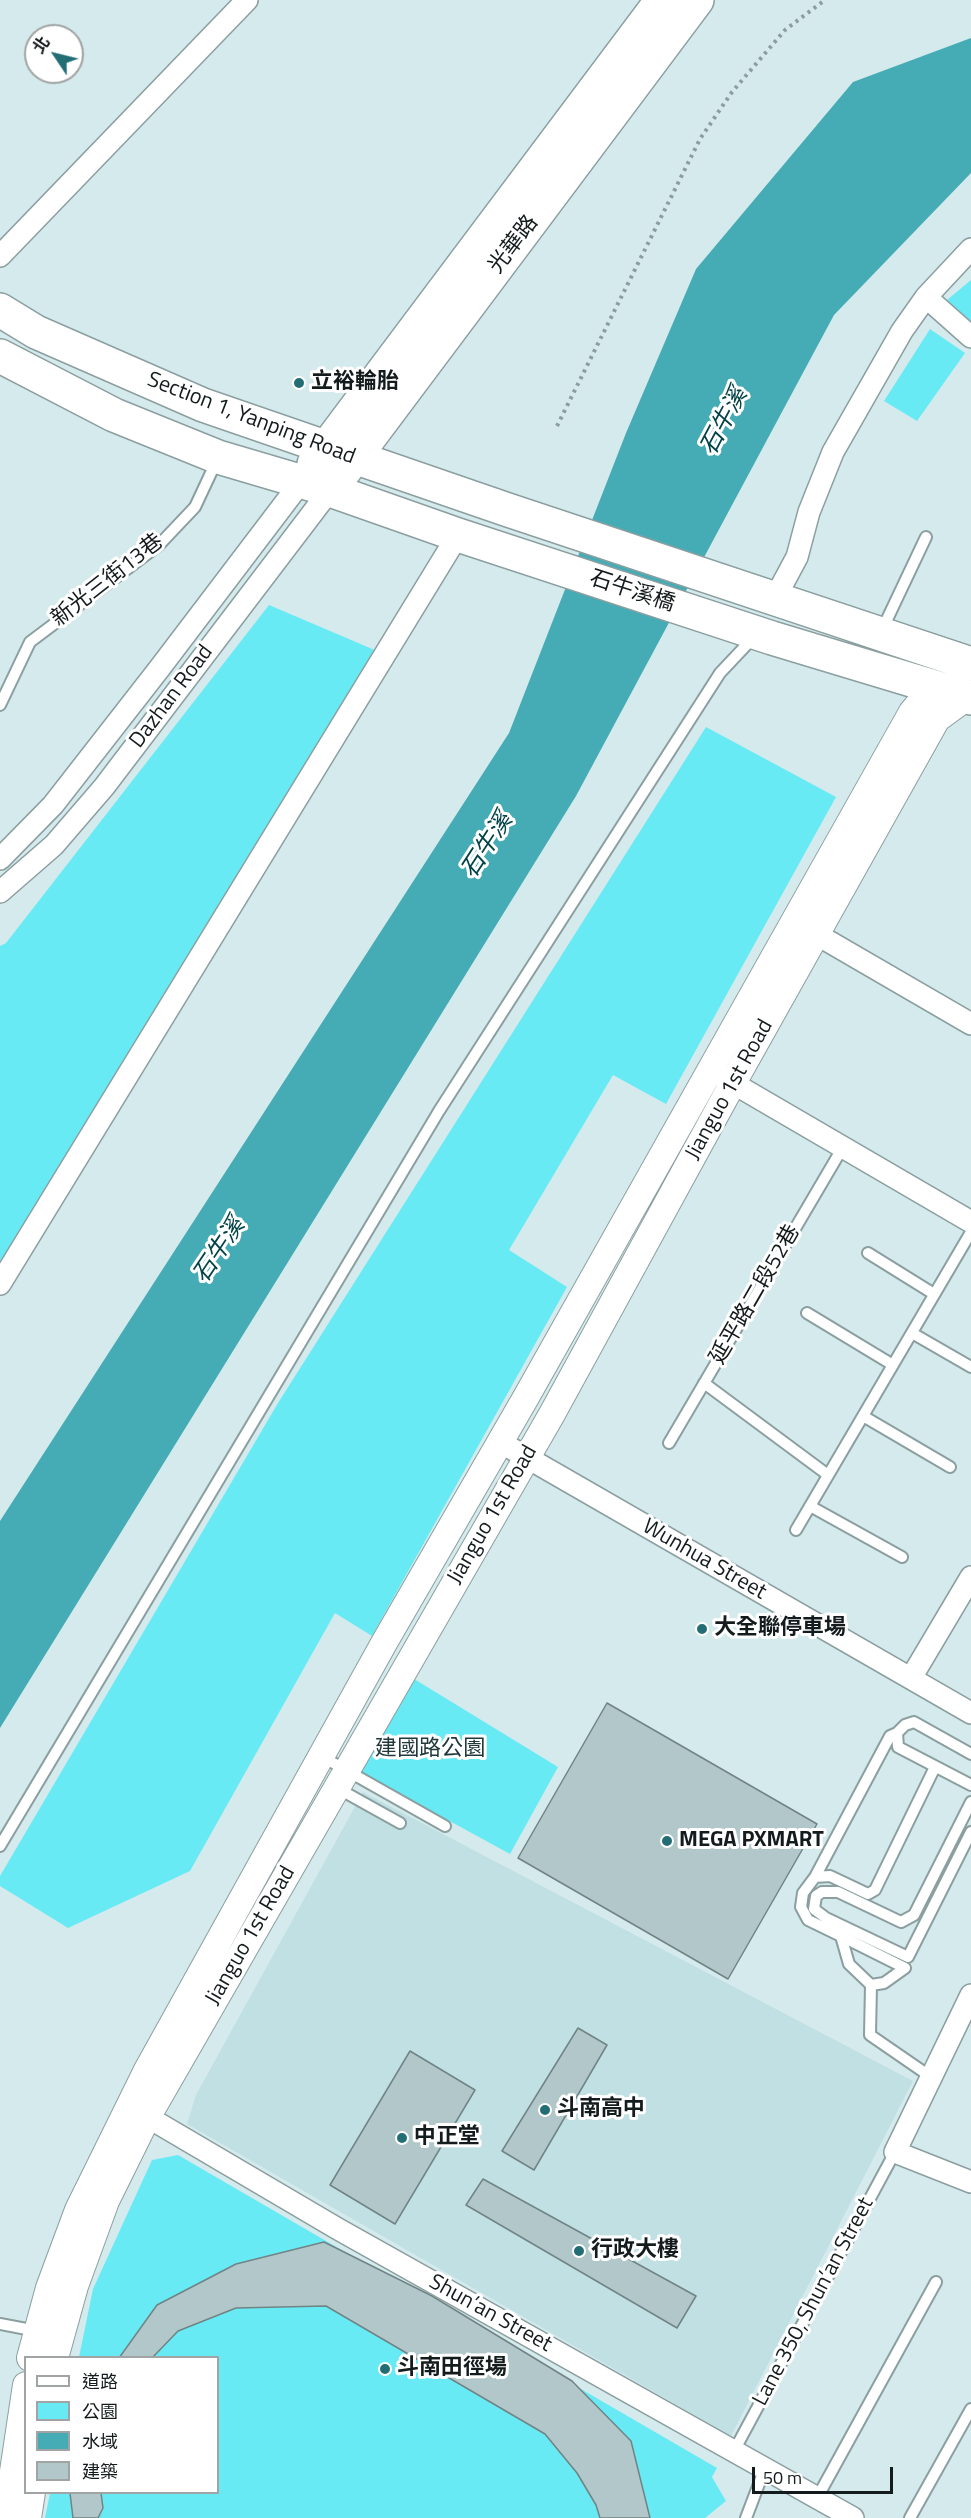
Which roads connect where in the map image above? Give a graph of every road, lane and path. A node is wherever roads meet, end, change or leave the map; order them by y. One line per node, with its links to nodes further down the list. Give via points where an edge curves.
1 (247, 0): 6 (street)
2 (698, 0): 4 (main road, 光華路)
3 (825, 0): 11 (path, via 785,30 732,92 700,139)
4 (664, 8): 12 (main road, 光華路)
5 (971, 249): 7 (street)
6 (0, 256)
7 (926, 297): 9 (street); 19 (street, via 902,331 833,452)
8 (0, 310): 12 (main road, Section 1, Yanping Road, via 36,332 203,405)
9 (971, 337)
10 (0, 356): 13 (main road, Section 1, Yanping Road, via 114,415)
11 (557, 426)
12 (340, 453): 14 (main road, 光華路); 15 (main road, Section 1, Yanping Road)
13 (218, 457): 14 (main road, Section 1, Yanping Road); 25 (lane, 新光三街13巷, via 195,507 159,545 30,642)
14 (315, 486): 16 (main road, Section 1, Yanping Road); 26 (street, Dazhan Road, via 159,669 53,805); 27 (street, Dazhan Road, via 104,787 54,845)
15 (508, 510): 19 (main road, 石牛溪橋)
16 (458, 535): 18 (main road, Section 1, Yanping Road); 36 (street)
17 (926, 537): 20 (lane)
18 (492, 547): 21 (main road, 石牛溪橋)
19 (780, 599): 20 (main road, 石牛溪橋)
20 (881, 633): 22 (main road, 石牛溪橋)
21 (765, 635): 23 (main road, 石牛溪橋); 65 (lane, via 720,673 440,1111)
22 (971, 664)
23 (932, 688): 24 (main road, 石牛溪橋); 30 (street, Jianguo 1st Road, via 912,712)
24 (970, 691): 28 (street, Jianguo 1st Road, via 938,719)
25 (0, 705)
26 (0, 859)
27 (0, 891)
28 (816, 934): 29 (street); 31 (street, Jianguo 1st Road)
29 (971, 1024)
30 (711, 1070): 31 (street); 44 (street, Jianguo 1st Road)
31 (733, 1083): 32 (street); 46 (street, Jianguo 1st Road)
32 (843, 1147): 33 (street); 42 (lane, 延平路二段52巷)
33 (971, 1222)
34 (971, 1232): 37 (lane)
35 (868, 1253): 37 (lane)
36 (0, 1284)
37 (934, 1294): 39 (lane)
38 (807, 1312): 40 (lane)
39 (912, 1333): 40 (lane); 41 (lane)
40 (892, 1365): 43 (lane)
41 (971, 1367)
42 (704, 1383): 45 (lane, 延平路二段52巷); 48 (lane)
43 (863, 1416): 47 (lane); 48 (lane)
44 (500, 1442): 46 (street, Wunhua Street); 57 (street, Jianguo 1st Road)
45 (669, 1443)
46 (527, 1456): 53 (street, Wunhua Street); 59 (street, Jianguo 1st Road)
47 (950, 1467)
48 (828, 1474): 49 (lane)
49 (810, 1506): 50 (lane); 51 (lane)
50 (796, 1530)
51 (902, 1557)
52 (971, 1577): 53 (street)
53 (911, 1678): 54 (street, Wunhua Street)
54 (971, 1713)
55 (897, 1734): 56 (lane, via 904,1725 914,1722); 58 (lane, via 898,1747); 66 (lane, via 890,1736)
56 (971, 1754)
57 (321, 1756): 59 (lane); 71 (street, Jianguo 1st Road)
58 (935, 1767): 60 (lane); 66 (lane, via 876,1890 868,1894 830,1876)
59 (342, 1779): 62 (lane); 63 (lane); 71 (street, Jianguo 1st Road)
60 (971, 1785)
61 (971, 1803): 64 (lane, via 914,1915 902,1922 838,1892 816,1896 814,1910 908,1957)
62 (400, 1823)
63 (445, 1826)
64 (971, 1832)
65 (0, 1846)
66 (815, 1877): 67 (lane, via 803,1893 801,1906 808,1920)
67 (841, 1936): 68 (lane, via 849,1964); 68 (lane, via 905,1968 884,1983)
68 (872, 1985): 70 (lane, via 870,2034)
69 (971, 1995): 70 (street)
70 (931, 2077): 72 (street)
71 (138, 2111): 76 (street, Jianguo 1st Road, via 78,2210); 78 (street, Jianguo 1st Road, via 75,2286); 81 (street, Shun’an Street, via 338,2229)
72 (895, 2152): 73 (street); 81 (lane, Lane 350, Shun’an Street)
73 (971, 2182)
74 (936, 2282): 84 (lane)
75 (0, 2324): 76 (lane)
76 (37, 2331): 77 (street, Jianguo 1st Road)
77 (31, 2356)
78 (56, 2356)
79 (24, 2398): 85 (street)
80 (971, 2409): 89 (lane)
81 (734, 2451): 82 (street, Shun’an Street)
82 (765, 2468): 84 (street, Shun’an Street); 87 (lane)
83 (32, 2494): 86 (street)
84 (817, 2498): 88 (street, Shun’an Street)
85 (6, 2518)
86 (28, 2518)
87 (746, 2518)
88 (853, 2518)
89 (909, 2518)

